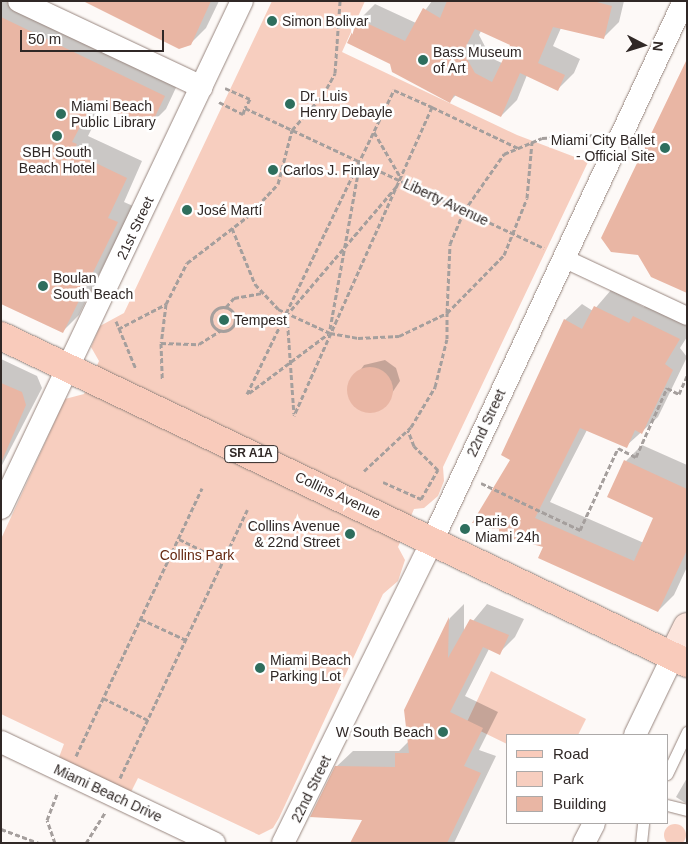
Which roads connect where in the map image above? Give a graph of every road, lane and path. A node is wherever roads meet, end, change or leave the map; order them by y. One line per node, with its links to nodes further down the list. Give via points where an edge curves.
1 (19, 1): 5 (street)
2 (242, 1): 5 (street, 21st Street)
3 (340, 1): 10 (path, via 335,73 324,95)
4 (684, 1): 21 (street, 22nd Street)
5 (202, 87): 35 (street, 21st Street)
6 (226, 88): 9 (path, via 250,99)
7 (219, 102): 9 (path, Liberty Avenue, via 243,114)
8 (432, 107): 11 (path, via 394,90); 14 (path); 16 (path)
9 (245, 108): 10 (path, Liberty Avenue)
10 (292, 130): 15 (path, Liberty Avenue); 18 (path, via 278,184)
11 (374, 132): 15 (path); 16 (path)
12 (598, 135): 13 (path)
13 (532, 142): 14 (path); 19 (path, via 527,198)
14 (518, 148): 17 (path, via 504,154 486,174)
15 (360, 162): 16 (path, Liberty Avenue); 20 (path); 26 (path)
16 (401, 180): 17 (path, Liberty Avenue); 20 (path); 31 (path)
17 (464, 211): 19 (path, Liberty Avenue); 25 (path, via 450,244)
18 (232, 228): 22 (path, via 238,250); 23 (path, via 188,263)
19 (514, 234): 21 (path, Liberty Avenue); 25 (path, via 486,277)
20 (345, 245): 26 (path); 31 (path)
21 (554, 253): 27 (street); 47 (street, 22nd Street)
22 (263, 293): 24 (path, via 234,298); 26 (path)
23 (166, 304): 29 (path); 33 (path)
24 (226, 307): 30 (path, via 211,315 211,323); 30 (path, via 236,321 231,328)
25 (448, 313): 31 (path, via 399,336 358,338); 39 (path, via 447,339 435,387)
26 (287, 315): 31 (path); 34 (path); 34 (path, via 247,394)
27 (687, 316)
28 (116, 321): 29 (path)
29 (118, 329): 36 (path)
30 (220, 331): 33 (path, via 199,344)
31 (330, 333): 34 (path); 34 (path, via 294,416)
32 (1, 336): 35 (main road, Collins Avenue / SR A1A)
33 (161, 343): 38 (path)
34 (291, 363)
35 (68, 368): 44 (street, 21st Street); 47 (main road, Collins Avenue / SR A1A)
36 (136, 368)
37 (687, 376): 42 (path, via 679,394 667,388 636,457 618,448 580,530)
38 (162, 379)
39 (408, 430): 40 (path); 41 (path, via 414,446 438,470 421,499)
40 (364, 470)
41 (383, 482)
42 (481, 483)
43 (202, 488): 46 (path)
44 (1, 508)
45 (247, 510): 48 (path)
46 (179, 539): 48 (path); 49 (path)
47 (432, 539): 52 (main road, Collins Avenue / SR A1A); 72 (street, 22nd Street)
48 (224, 561): 51 (path)
49 (141, 619): 51 (path); 53 (path)
50 (687, 627): 52 (main road)
51 (186, 640): 54 (path)
52 (682, 658): 56 (street)
53 (103, 698): 54 (path); 58 (path)
54 (148, 720): 61 (path)
55 (687, 732): 59 (lane)
56 (636, 734)
57 (1, 742): 71 (street, Miami Beach Drive)
58 (80, 747)
59 (668, 772)
60 (63, 783): 69 (path, via 47,820)
61 (117, 786)
62 (108, 804): 70 (path, via 96,834)
63 (668, 805): 64 (lane)
64 (687, 810)
65 (594, 824): 73 (street)
66 (643, 824): 74 (lane)
67 (1, 829): 68 (path)
68 (38, 843)
69 (55, 843)
70 (86, 843)
71 (214, 843)
72 (283, 843)
73 (584, 843)
74 (642, 843)

